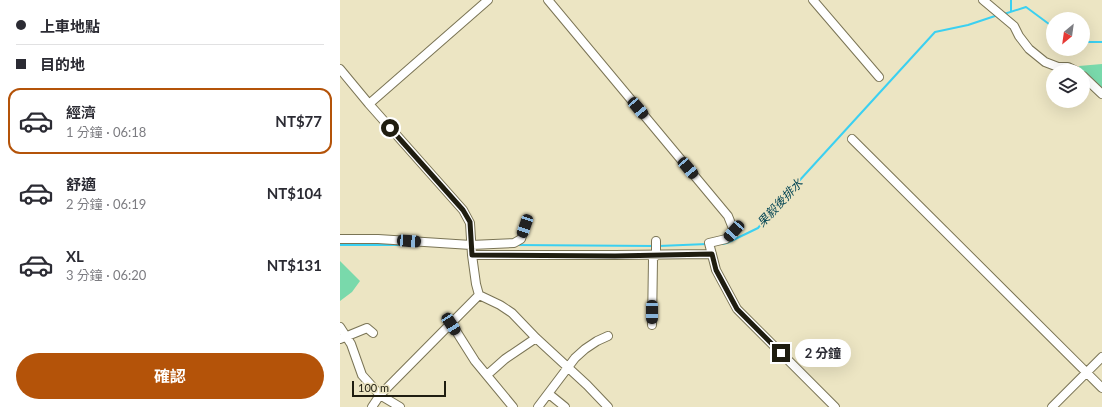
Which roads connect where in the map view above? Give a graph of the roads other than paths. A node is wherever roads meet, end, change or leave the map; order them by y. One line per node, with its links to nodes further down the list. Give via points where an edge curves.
1 (488, 0): 10 (street)
2 (548, 0): 16 (street, via 728,216 734,231 726,239 709,243)
3 (813, 0): 7 (street)
4 (983, 0): 5 (street, via 1014,26 1029,49)
5 (1050, 64)
6 (340, 69): 10 (street)
7 (879, 77)
8 (1090, 83): 9 (street)
9 (1102, 94)
10 (369, 104): 15 (street, via 463,210 470,222)
11 (852, 139): 29 (street)
12 (525, 226): 15 (street, via 521,239 514,243)
13 (340, 239): 15 (street)
14 (656, 241): 18 (street)
15 (471, 245): 17 (street)
16 (712, 254): 18 (street); 40 (street, via 716,270 737,309)
17 (472, 255): 18 (street); 19 (street)
18 (656, 255): 21 (street, via 653,259)
19 (479, 295): 20 (street); 26 (street, via 512,313)
20 (451, 324): 30 (street); 33 (street)
21 (652, 324)
22 (340, 327): 25 (street)
23 (373, 333): 25 (street, via 368,328)
24 (608, 336): 28 (street, via 585,349)
25 (343, 338): 33 (street, via 351,344 362,375)
26 (536, 338): 28 (street); 30 (street)
27 (1102, 356): 29 (street)
28 (568, 368): 32 (street); 39 (street)
29 (1086, 372): 31 (street); 41 (street)
30 (487, 375): 36 (street)
31 (1102, 388)
32 (548, 394): 37 (street); 38 (street)
33 (380, 395): 34 (street); 35 (street)
34 (372, 407)
35 (400, 407)
36 (513, 407)
37 (538, 407)
38 (565, 407)
39 (608, 407)
40 (835, 407)
41 (1052, 407)

